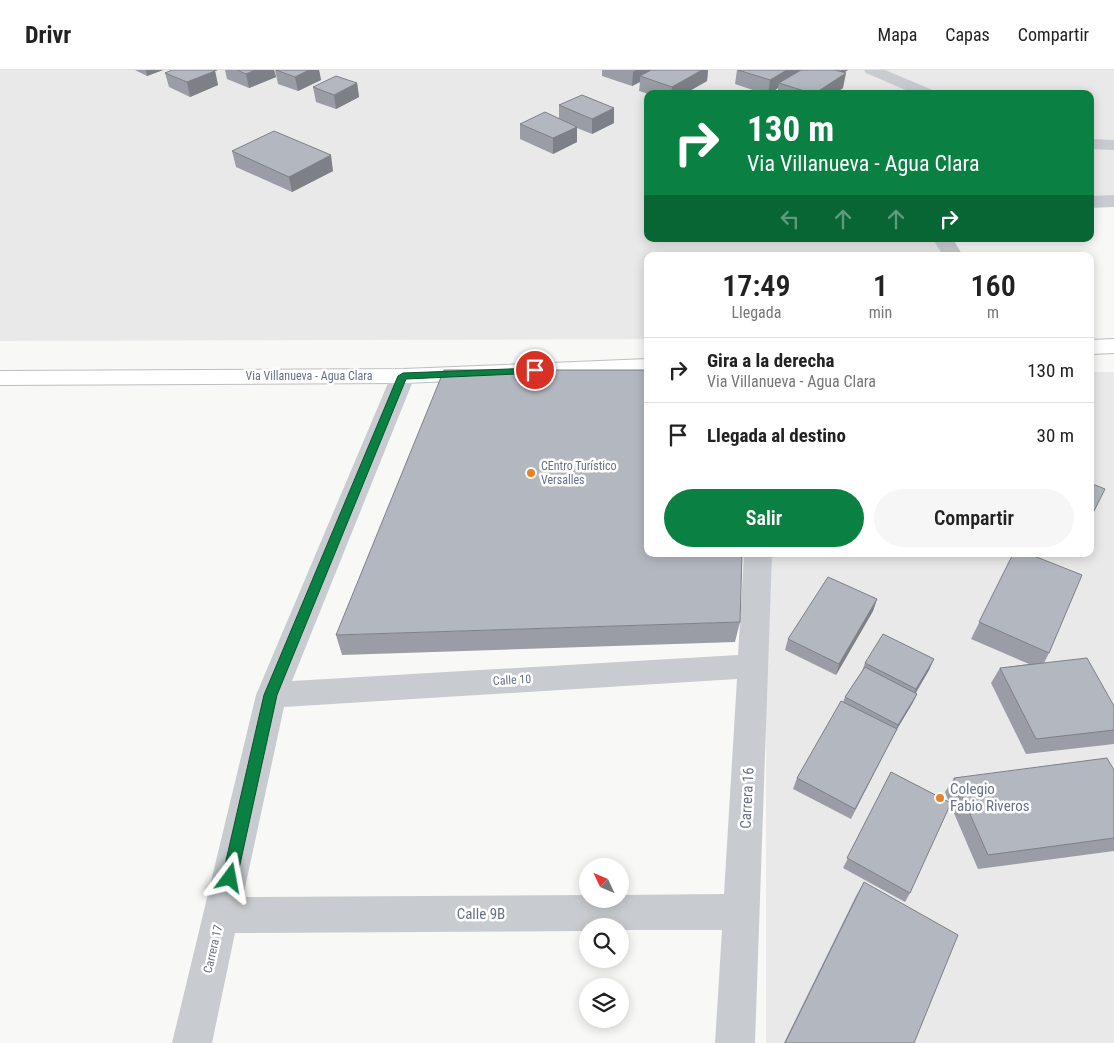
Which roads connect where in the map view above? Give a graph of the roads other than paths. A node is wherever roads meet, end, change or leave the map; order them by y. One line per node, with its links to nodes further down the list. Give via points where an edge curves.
1 (872, 70): 2 (street)
2 (920, 90)
3 (1094, 144): 4 (street)
4 (1114, 145)
5 (1114, 201): 6 (street)
6 (1094, 202)
7 (1114, 346): 8 (highway)
8 (1094, 347)
9 (644, 366): 10 (highway, Via Villanueva - Agua Clara)
10 (403, 376): 11 (highway, Via Villanueva - Agua Clara); 14 (street, Carrera 17)
11 (0, 378)
12 (758, 557): 13 (street, Carrera 16)
13 (753, 666): 14 (street, Calle 10); 15 (street, Carrera 16)
14 (271, 695): 16 (street, Carrera 17)
15 (741, 912): 16 (street, Calle 9B); 18 (street, Carrera 16)
16 (221, 915): 17 (street, Carrera 17)
17 (192, 1043)
18 (735, 1043)

